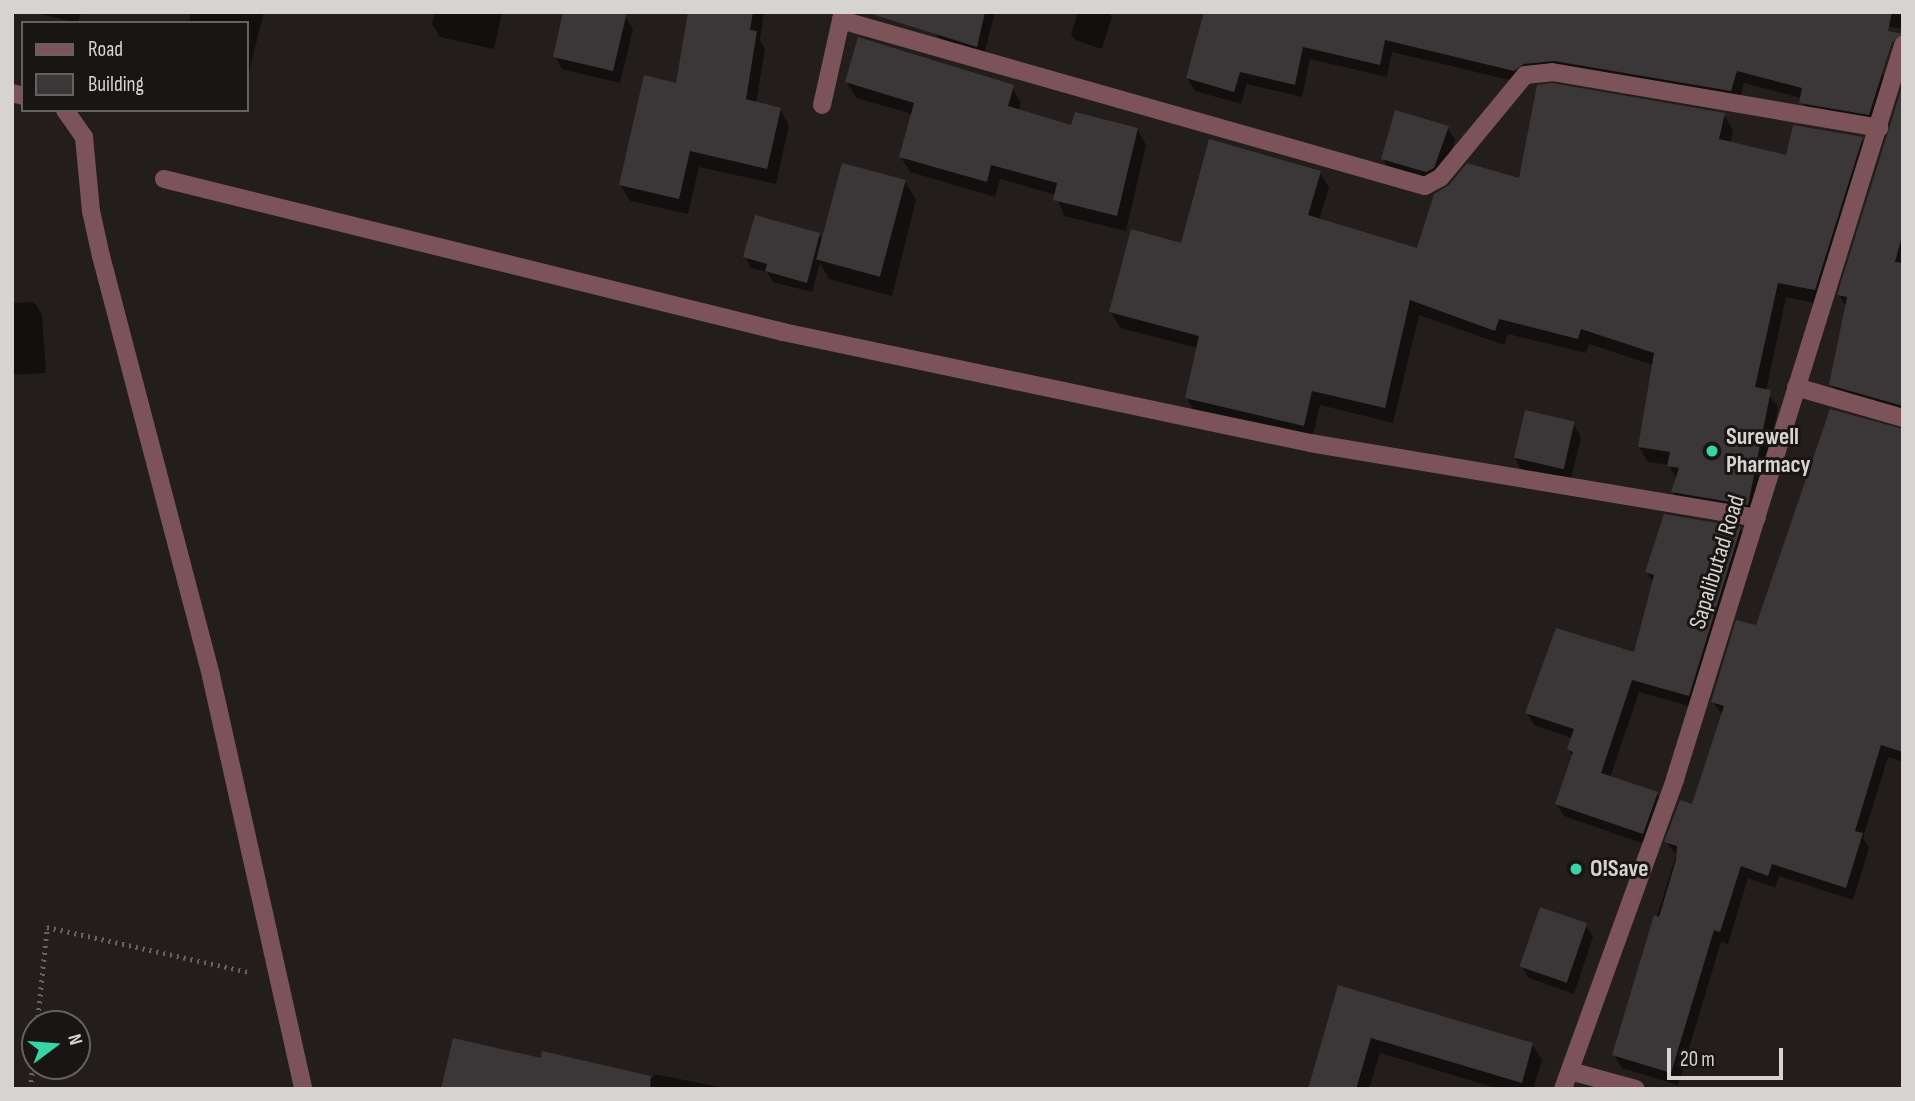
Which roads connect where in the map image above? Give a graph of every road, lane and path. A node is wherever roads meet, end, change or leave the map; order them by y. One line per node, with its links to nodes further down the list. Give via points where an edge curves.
1 (842, 16): 3 (street); 5 (street, via 1425,186 1441,177 1525,75 1552,72)
2 (1903, 45): 5 (street, Sapalibutad Road)
3 (822, 105)
4 (66, 112): 10 (street, via 84,137 98,245 211,676)
5 (1879, 128): 7 (street, Sapalibutad Road)
6 (164, 179): 9 (street, via 796,335 1310,443)
7 (1796, 387): 8 (street); 9 (street, Sapalibutad Road)
8 (1903, 418)
9 (1756, 518): 12 (street, Sapalibutad Road, via 1675,779)
10 (279, 979): 11 (path, via 47,928); 13 (street)
11 (38, 1010)
12 (1570, 1071): 14 (street, Sapalibutad Road); 15 (street)
13 (303, 1089)
14 (1563, 1089)
15 (1636, 1089)

